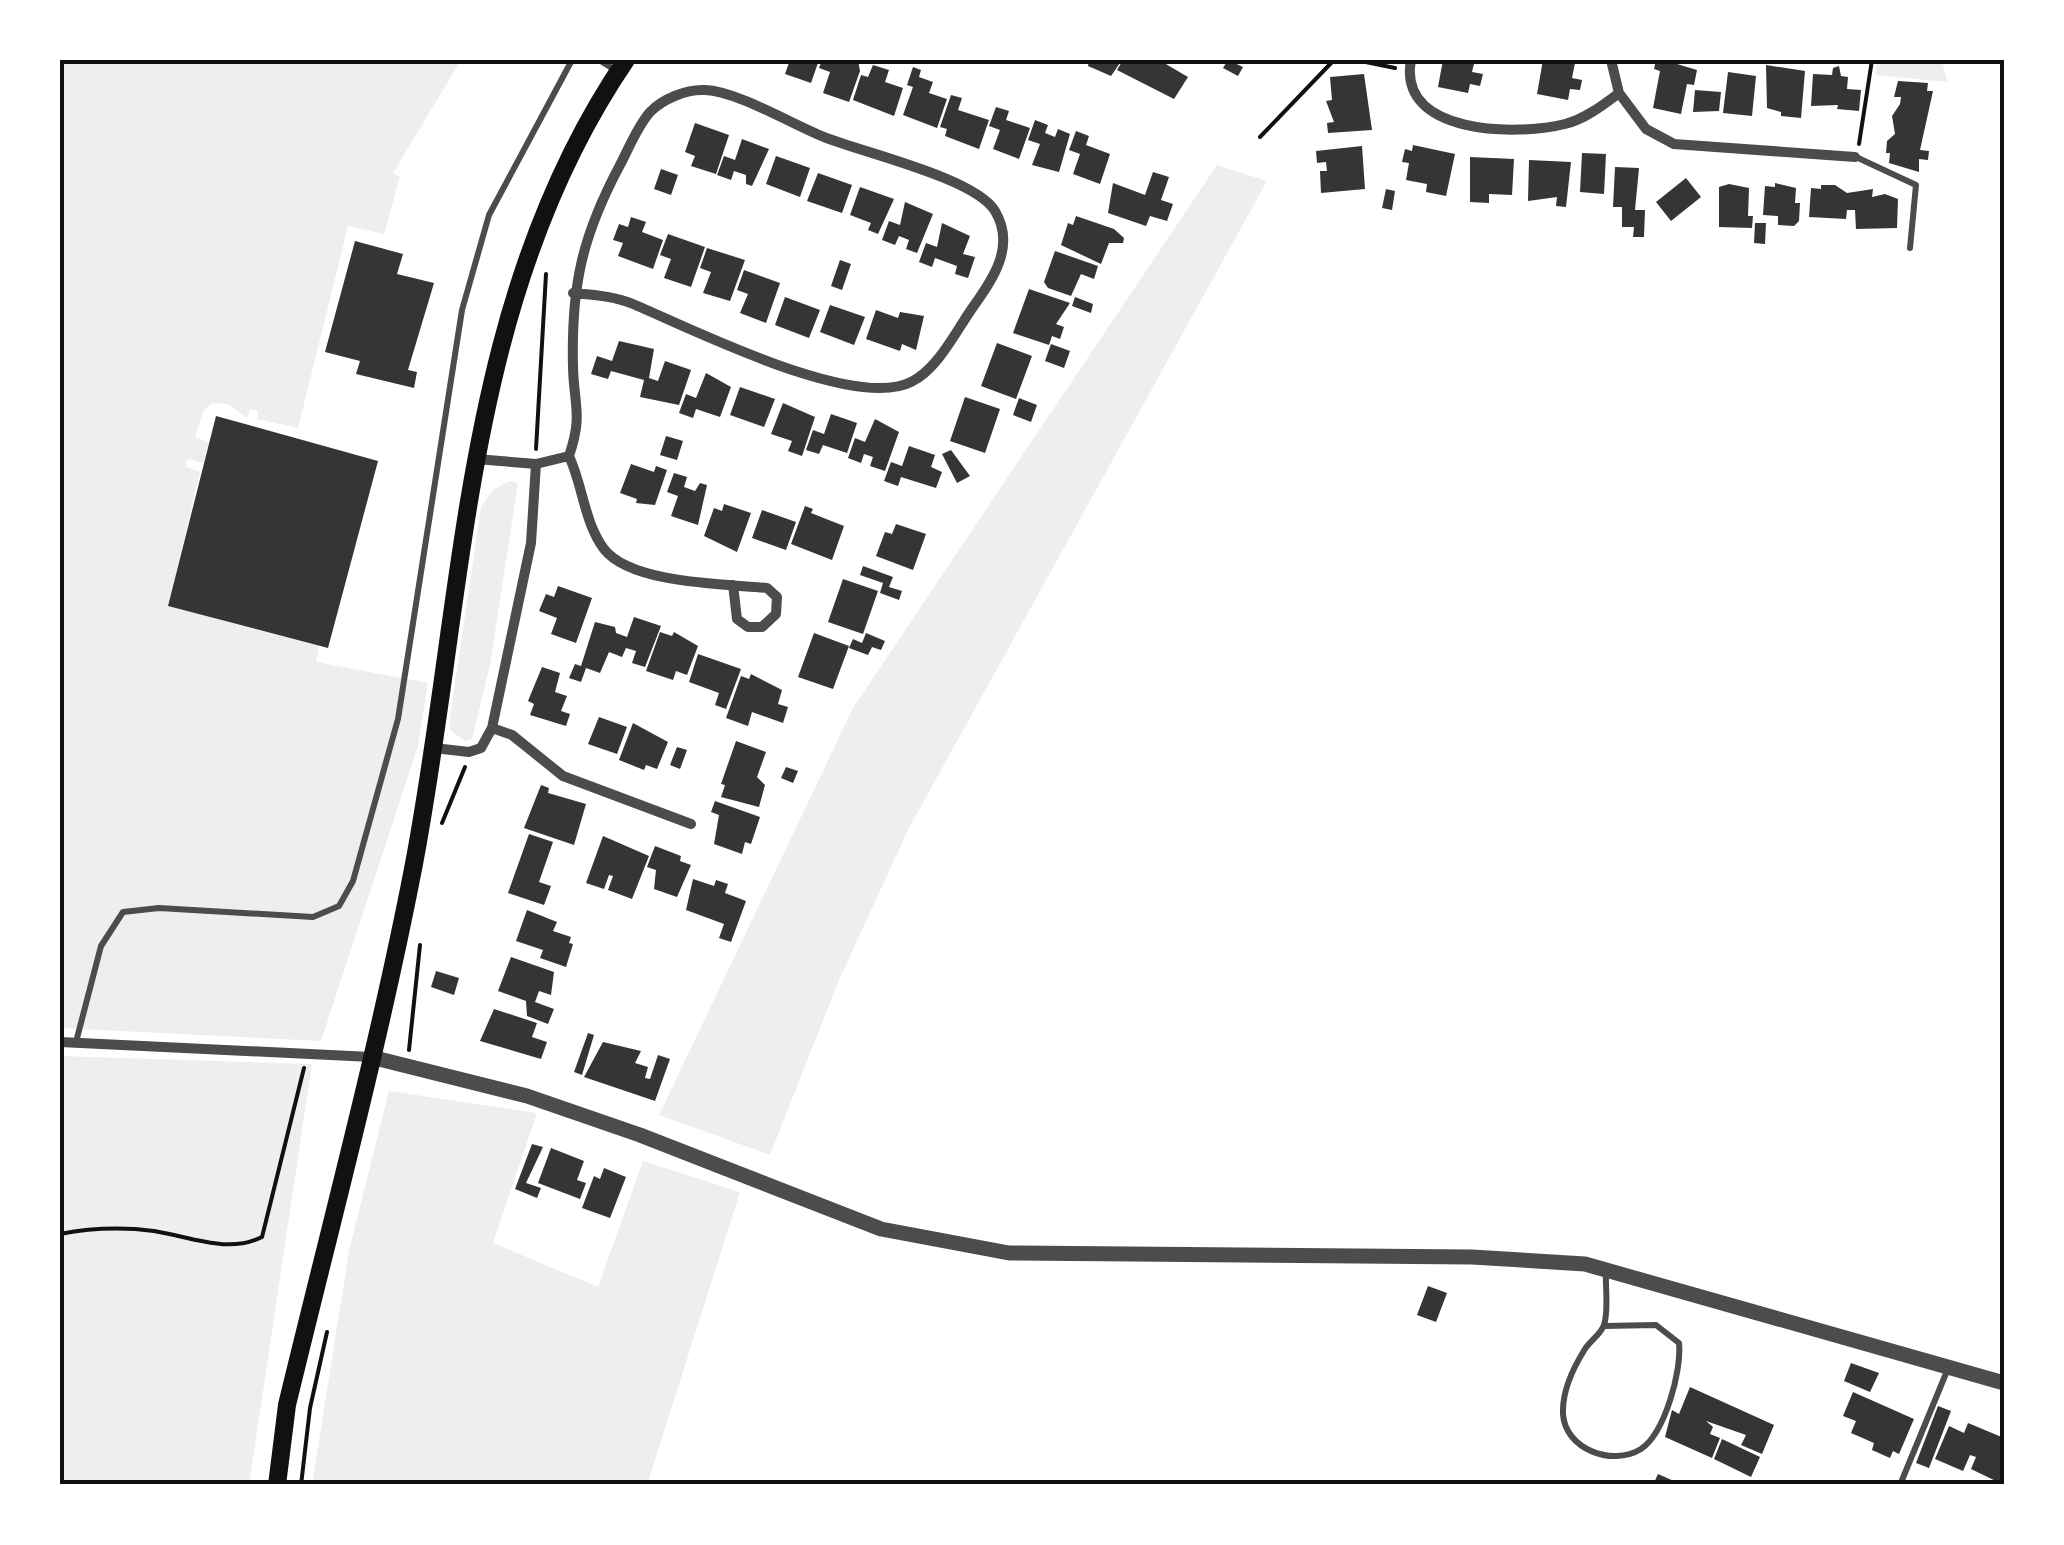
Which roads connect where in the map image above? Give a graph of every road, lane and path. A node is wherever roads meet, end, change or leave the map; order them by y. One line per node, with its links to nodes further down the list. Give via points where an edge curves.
1 (572, 60): 22 (lane, via 488,216 462,310 398,719 353,880 338,906 313,917 122,912 101,946)
2 (600, 60): 8 (lane)
3 (1334, 60): 10 (path)
4 (1356, 60): 7 (path)
5 (1611, 60): 9 (street)
6 (1872, 60): 11 (path)
7 (1410, 65): 9 (street, via 1412,88 1424,107 1461,125 1566,124)
8 (622, 66): 15 (main road, via 557,182 525,258)
9 (1619, 93): 11 (street, via 1646,129 1674,144)
10 (1260, 137)
11 (1855, 156): 12 (lane, via 1916,185)
12 (1910, 248)
13 (574, 293): 13 (street, via 594,214 650,112 673,96 705,90 968,186 994,210 1004,235 1002,260 990,283 933,364 892,390 796,370 718,344 631,303); 14 (street, via 580,423)
14 (569, 456): 16 (street); 17 (street, via 606,552 642,572)
15 (475, 459): 16 (street); 19 (main road)
16 (536, 464): 18 (street, via 531,544)
17 (733, 585): 17 (street, via 738,619 748,628 762,627 776,614 777,596 767,588)
18 (492, 728): 19 (street, via 481,748); 20 (street, via 563,776)
19 (434, 748): 24 (main road)
20 (691, 824)
21 (60, 1042): 22 (street)
22 (76, 1044): 23 (street)
23 (307, 1052): 24 (street); 25 (path, via 262,1237 232,1246 151,1231 89,1228)
24 (371, 1057): 26 (street, via 527,1096 881,1229 939,1243 1009,1253 1472,1256); 30 (main road, via 287,1405)
25 (60, 1234)
26 (1606, 1269): 27 (lane); 28 (street)
27 (1604, 1326): 27 (lane, via 1574,1369 1563,1418 1570,1437 1610,1456 1642,1448 1654,1434 1681,1362 1678,1343 1656,1325)
28 (1949, 1366): 29 (street); 31 (lane)
29 (2004, 1383)
30 (277, 1485)
31 (1900, 1485)

